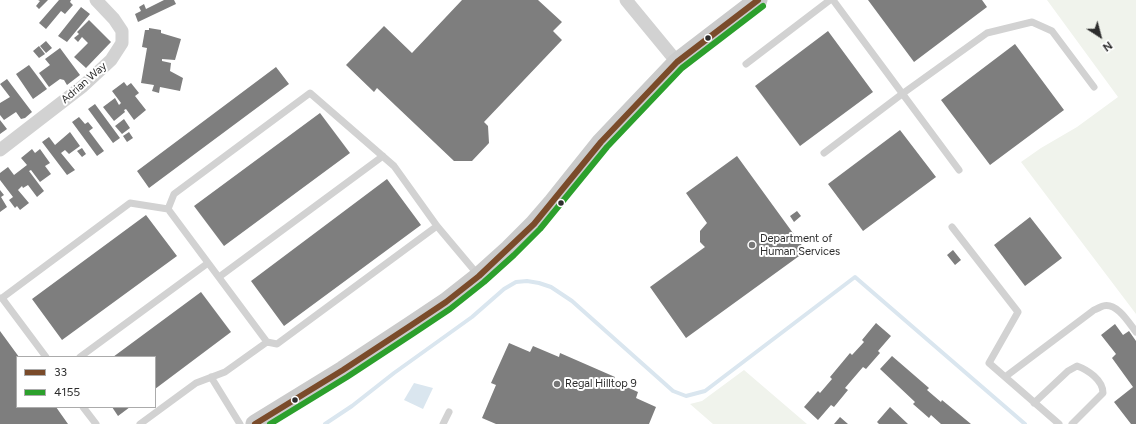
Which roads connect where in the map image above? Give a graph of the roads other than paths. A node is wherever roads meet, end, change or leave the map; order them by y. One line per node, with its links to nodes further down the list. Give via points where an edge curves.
1 (96, 0): 9 (street, Adrian Way, via 122,31 122,43 111,60 83,86)
2 (626, 0): 5 (street)
3 (758, 0): 5 (main road)
4 (832, 0): 6 (lane); 8 (lane)
5 (677, 62): 17 (main road, via 601,142 534,224)
6 (746, 64)
7 (1094, 87): 8 (lane, via 1052,32 1032,22 987,32)
8 (902, 94): 10 (lane); 12 (lane)
9 (0, 150)
10 (824, 153)
11 (384, 156): 13 (lane, via 310,93 174,194); 14 (lane); 18 (lane)
12 (959, 170)
13 (168, 209): 16 (lane); 19 (lane, via 130,203)
14 (437, 226): 17 (lane); 21 (lane, via 277,344)
15 (952, 227): 25 (lane, via 1018,312 989,363)
16 (208, 262): 18 (lane); 23 (lane)
17 (479, 276): 32 (main road, via 410,326)
18 (219, 277): 21 (lane)
19 (1, 298): 22 (lane)
20 (1136, 332): 25 (lane, via 1114,307 1104,305)
21 (267, 342): 24 (lane, via 225,372)
22 (45, 356)
23 (81, 356)
24 (210, 377): 30 (lane, via 196,383); 31 (lane)
25 (1005, 378): 26 (lane)
26 (1034, 402): 34 (lane); 35 (lane, via 1068,371 1077,366 1086,369 1100,383 1104,393)
27 (84, 408): 29 (lane)
28 (449, 412): 33 (lane)
29 (96, 424)
30 (140, 424)
31 (240, 424)
32 (255, 424)
33 (443, 424)
34 (1059, 424)
35 (1072, 424)

